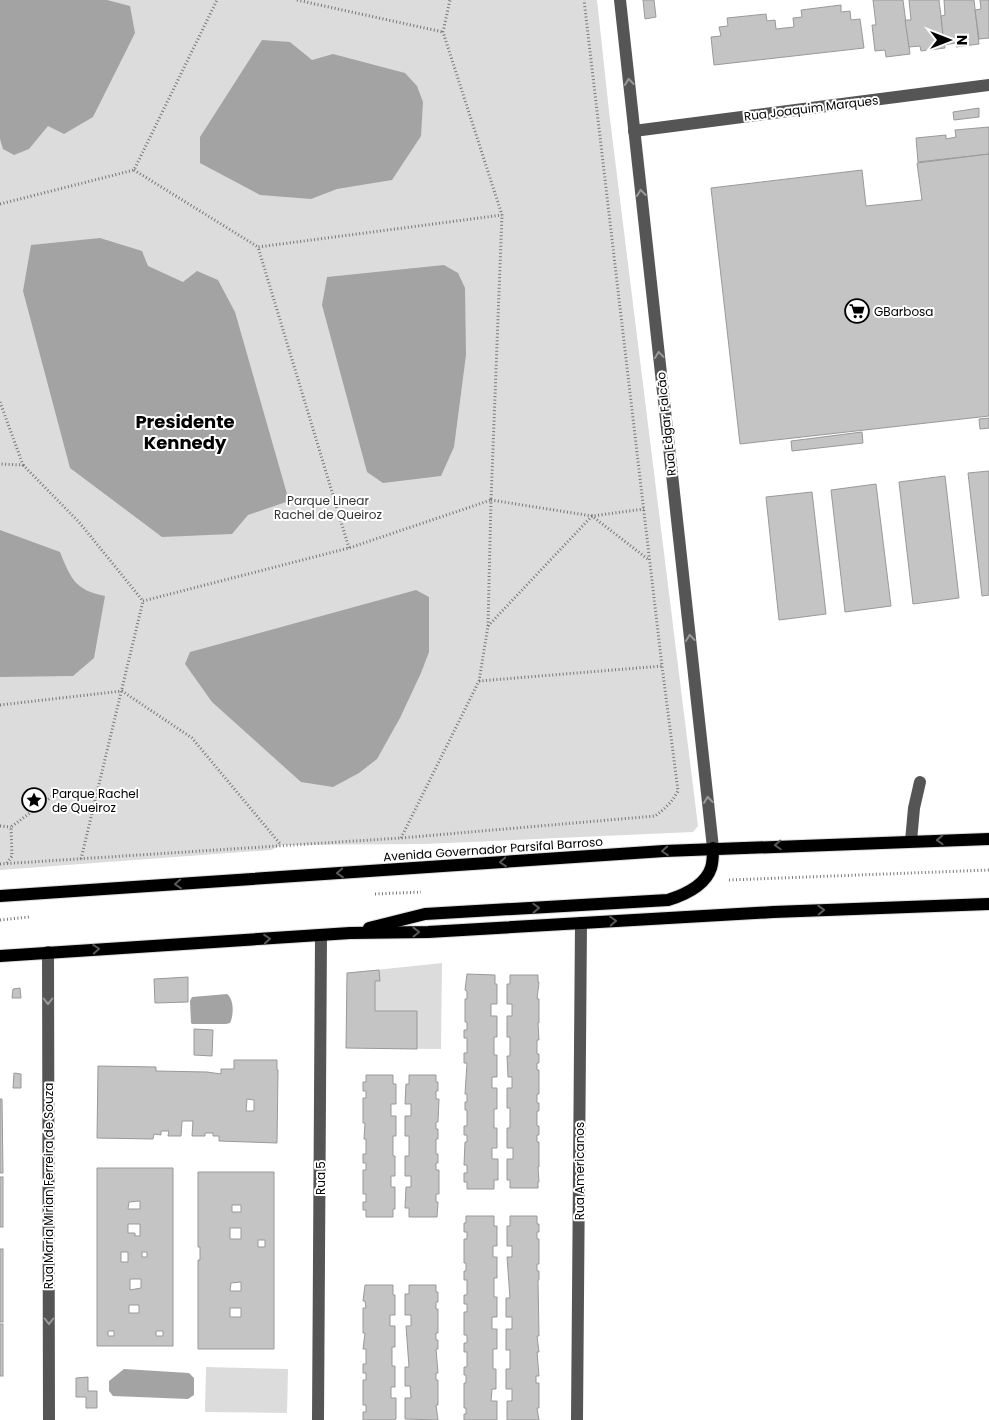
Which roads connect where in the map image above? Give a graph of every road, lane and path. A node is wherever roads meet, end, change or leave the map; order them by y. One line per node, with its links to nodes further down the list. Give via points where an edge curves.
1 (217, 0): 9 (path)
2 (297, 0): 6 (path)
3 (450, 0): 6 (path)
4 (584, 0): 17 (path)
5 (620, 0): 8 (street, Rua Edgar Falcão, one-way to 5)
6 (443, 32): 11 (path)
7 (989, 85): 8 (street, Rua Joaquim Marques)
8 (634, 131): 35 (street, Rua Edgar Falcão, one-way to 8)
9 (134, 170): 10 (path); 12 (path)
10 (0, 204)
11 (502, 215): 12 (path); 16 (path)
12 (258, 247): 19 (path)
13 (0, 402): 15 (path)
14 (0, 464): 15 (path)
15 (23, 465): 21 (path, via 79,522)
16 (491, 500): 18 (path); 19 (path); 22 (path)
17 (644, 509): 18 (path); 20 (path)
18 (592, 516): 20 (path); 22 (path)
19 (349, 548): 21 (path)
20 (650, 561): 23 (path)
21 (143, 601): 25 (path)
22 (488, 626): 24 (path)
23 (662, 666): 24 (path); 31 (path, via 678,791 666,808 655,816)
24 (479, 681): 31 (path)
25 (122, 691): 26 (path); 28 (path); 34 (path, via 192,738)
26 (0, 705)
27 (920, 782): 33 (street)
28 (96, 793): 30 (path, via 54,795); 36 (path)
29 (0, 826): 30 (path)
30 (11, 827): 38 (path, via 12,856)
31 (401, 838): 34 (path)
32 (989, 839): 33 (main road, Avenida Governador Parsifal Barroso, one-way to 33)
33 (911, 842): 35 (main road, Avenida Governador Parsifal Barroso, one-way to 35)
34 (282, 845): 36 (path)
35 (713, 848): 39 (main road, Avenida Governador Parsifal Barroso, one-way to 39); 42 (main road, one-way to 35, via 425,914 668,900 687,894 702,882 712,869)
36 (81, 859): 38 (path)
37 (0, 864): 38 (path)
38 (6, 864)
39 (0, 896)
40 (989, 904): 41 (main road, one-way to 40)
41 (581, 923): 42 (main road, one-way to 41); 48 (street, Rua Americanos)
42 (350, 933): 43 (main road)
43 (321, 935): 44 (main road, one-way to 43); 47 (street, Rua 5)
44 (48, 952): 45 (main road); 46 (street, Rua Maria Mirian Ferreira de Souza, one-way to 46)
45 (0, 956)
46 (49, 1420)
47 (318, 1420)
48 (577, 1420)

